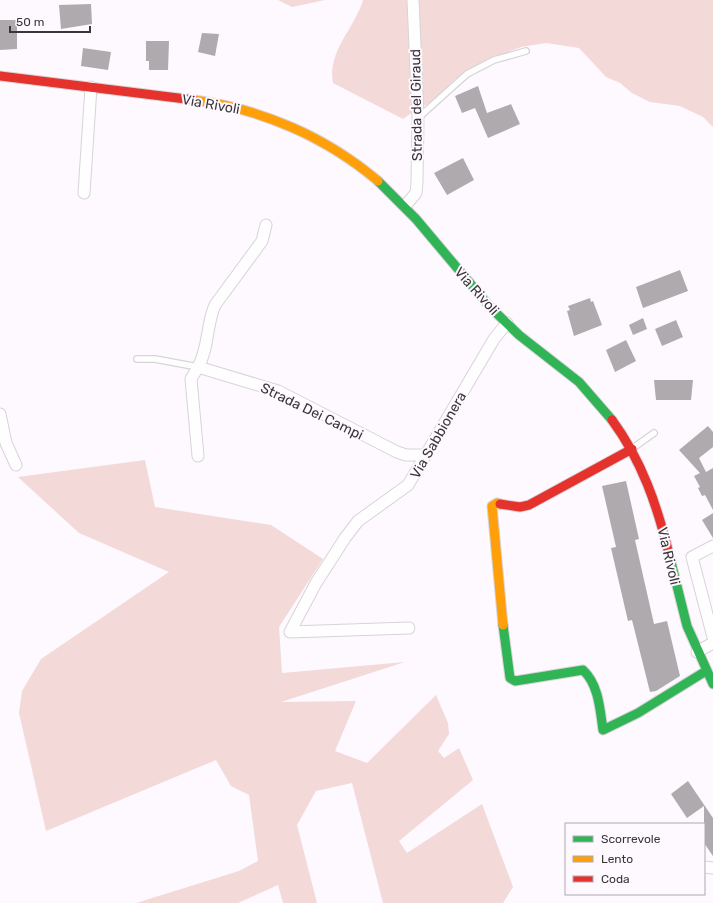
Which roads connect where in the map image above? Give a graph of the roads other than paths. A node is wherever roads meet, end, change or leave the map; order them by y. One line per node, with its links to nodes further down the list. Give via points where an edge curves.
1 (413, 0): 5 (street, Strada del Giraud)
2 (526, 51): 5 (lane, via 494,60 467,74)
3 (0, 76): 4 (street, Via Rivoli)
4 (91, 87): 6 (street); 7 (street, Via Rivoli, via 209,102 266,116 313,136 352,159)
5 (418, 118): 7 (street, Strada del Giraud, via 416,193)
6 (84, 193)
7 (405, 206): 9 (street, Via Rivoli, via 469,284)
8 (266, 225): 11 (street, via 262,241 215,305 203,358)
9 (507, 324): 14 (street, Via Rivoli, via 586,388); 15 (street, Via Sabbionera, via 494,339)
10 (137, 359): 11 (lane, via 155,359)
11 (198, 367): 15 (street, Strada Dei Campi, via 278,391 397,452 406,455); 16 (street, via 191,379)
12 (0, 414): 17 (street, via 6,443)
13 (654, 433): 14 (lane)
14 (632, 449): 22 (street, Via Rivoli, via 651,491 660,519 681,605); 23 (street, via 529,505 520,507 497,503 492,506 510,678 515,680 582,670 589,674 594,685 603,730 638,714)
15 (425, 455): 19 (street, Via Sabbionera, via 408,485 358,521 344,538 290,632)
16 (198, 456)
17 (16, 465)
18 (713, 546): 20 (street, Via Rivoli, via 692,557)
19 (409, 628)
20 (713, 637)
21 (713, 643): 22 (street)
22 (697, 652): 23 (street, Via Rivoli)
23 (706, 671): 24 (street, Via Rivoli)
24 (713, 684)

